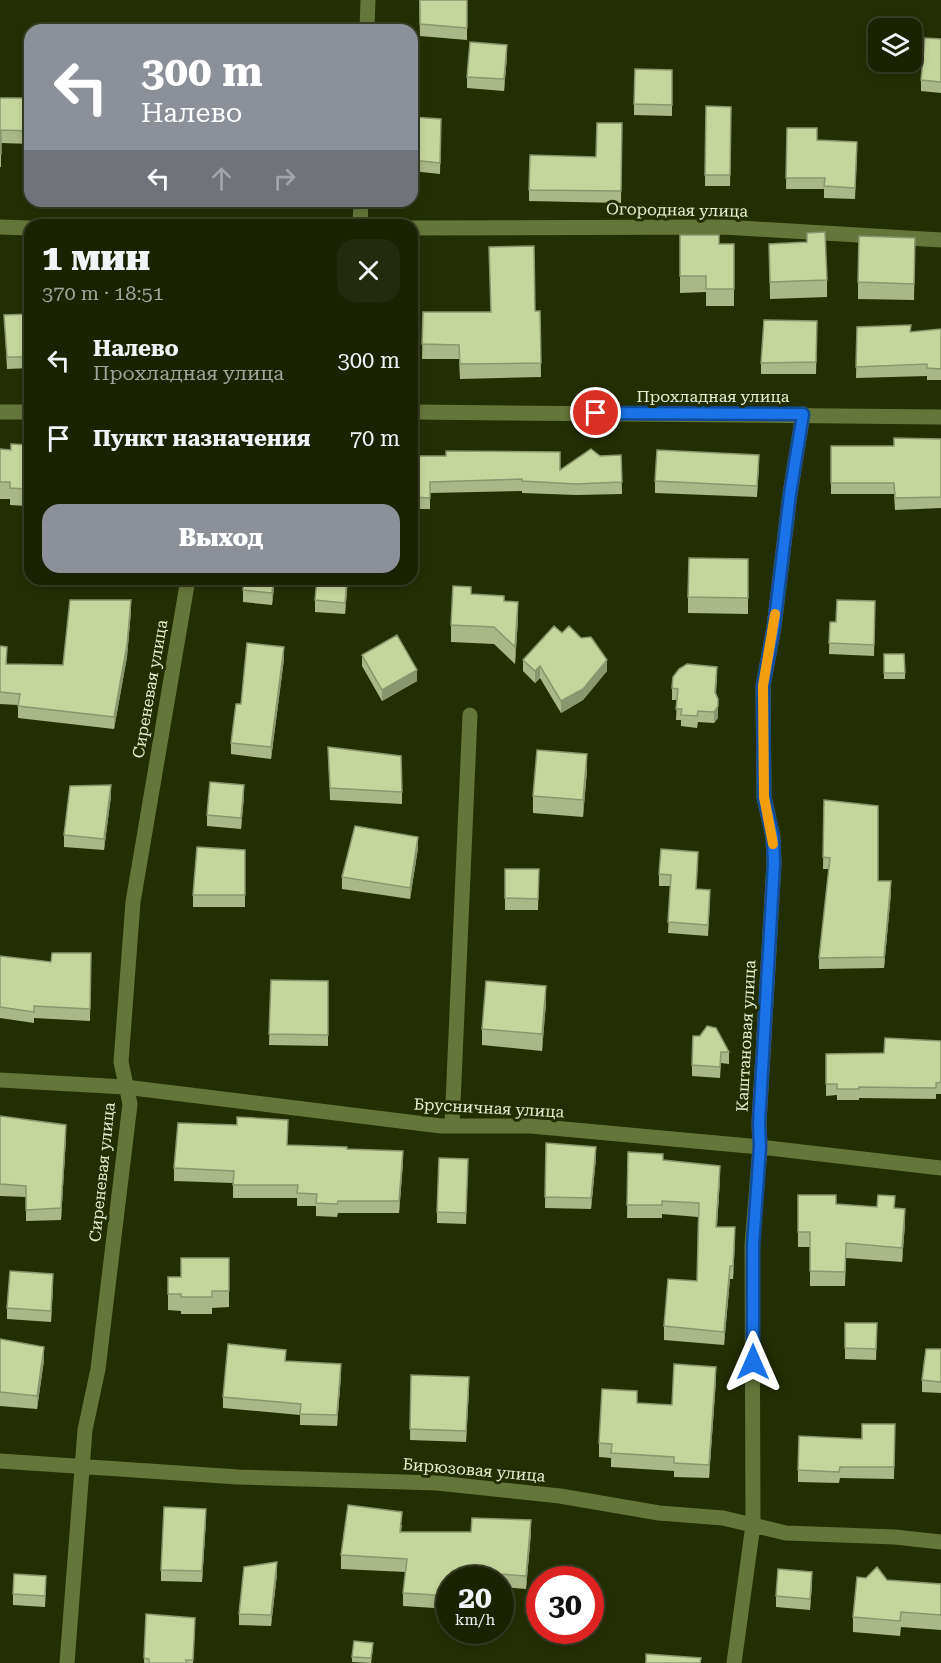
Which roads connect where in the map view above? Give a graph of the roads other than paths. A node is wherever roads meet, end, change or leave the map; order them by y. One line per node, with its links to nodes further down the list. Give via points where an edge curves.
1 (368, 0): 2 (street)
2 (367, 24)
3 (0, 227): 4 (street)
4 (24, 228)
5 (418, 228): 6 (street, Огородная улица, via 723,227)
6 (941, 240)
7 (0, 412): 8 (street)
8 (24, 412)
9 (418, 412): 10 (street, Прохладная улица)
10 (803, 414): 11 (street, Прохладная улица); 17 (street, Каштановая улица, via 763,686 764,797 774,863)
11 (941, 417)
12 (187, 585): 15 (street, Сиреневая улица, via 133,902 121,1062)
13 (470, 715): 16 (street)
14 (0, 1080): 15 (street, Брусничная улица)
15 (125, 1088): 16 (street, Брусничная улица); 20 (street, Сиреневая улица, via 130,1104 98,1369)
16 (452, 1126): 17 (street, Брусничная улица, via 531,1126)
17 (760, 1147): 18 (street, Брусничная улица); 21 (street, Каштановая улица, via 753,1245)
18 (941, 1168)
19 (0, 1461): 20 (street, Бирюзовая улица)
20 (82, 1466): 21 (street, Бирюзовая улица, via 238,1477 437,1483 560,1496); 23 (street, Сиреневая улица)
21 (753, 1525): 22 (street, Бирюзовая улица, via 786,1533); 24 (street, Каштановая улица)
22 (941, 1542)
23 (67, 1663)
24 (734, 1663)

